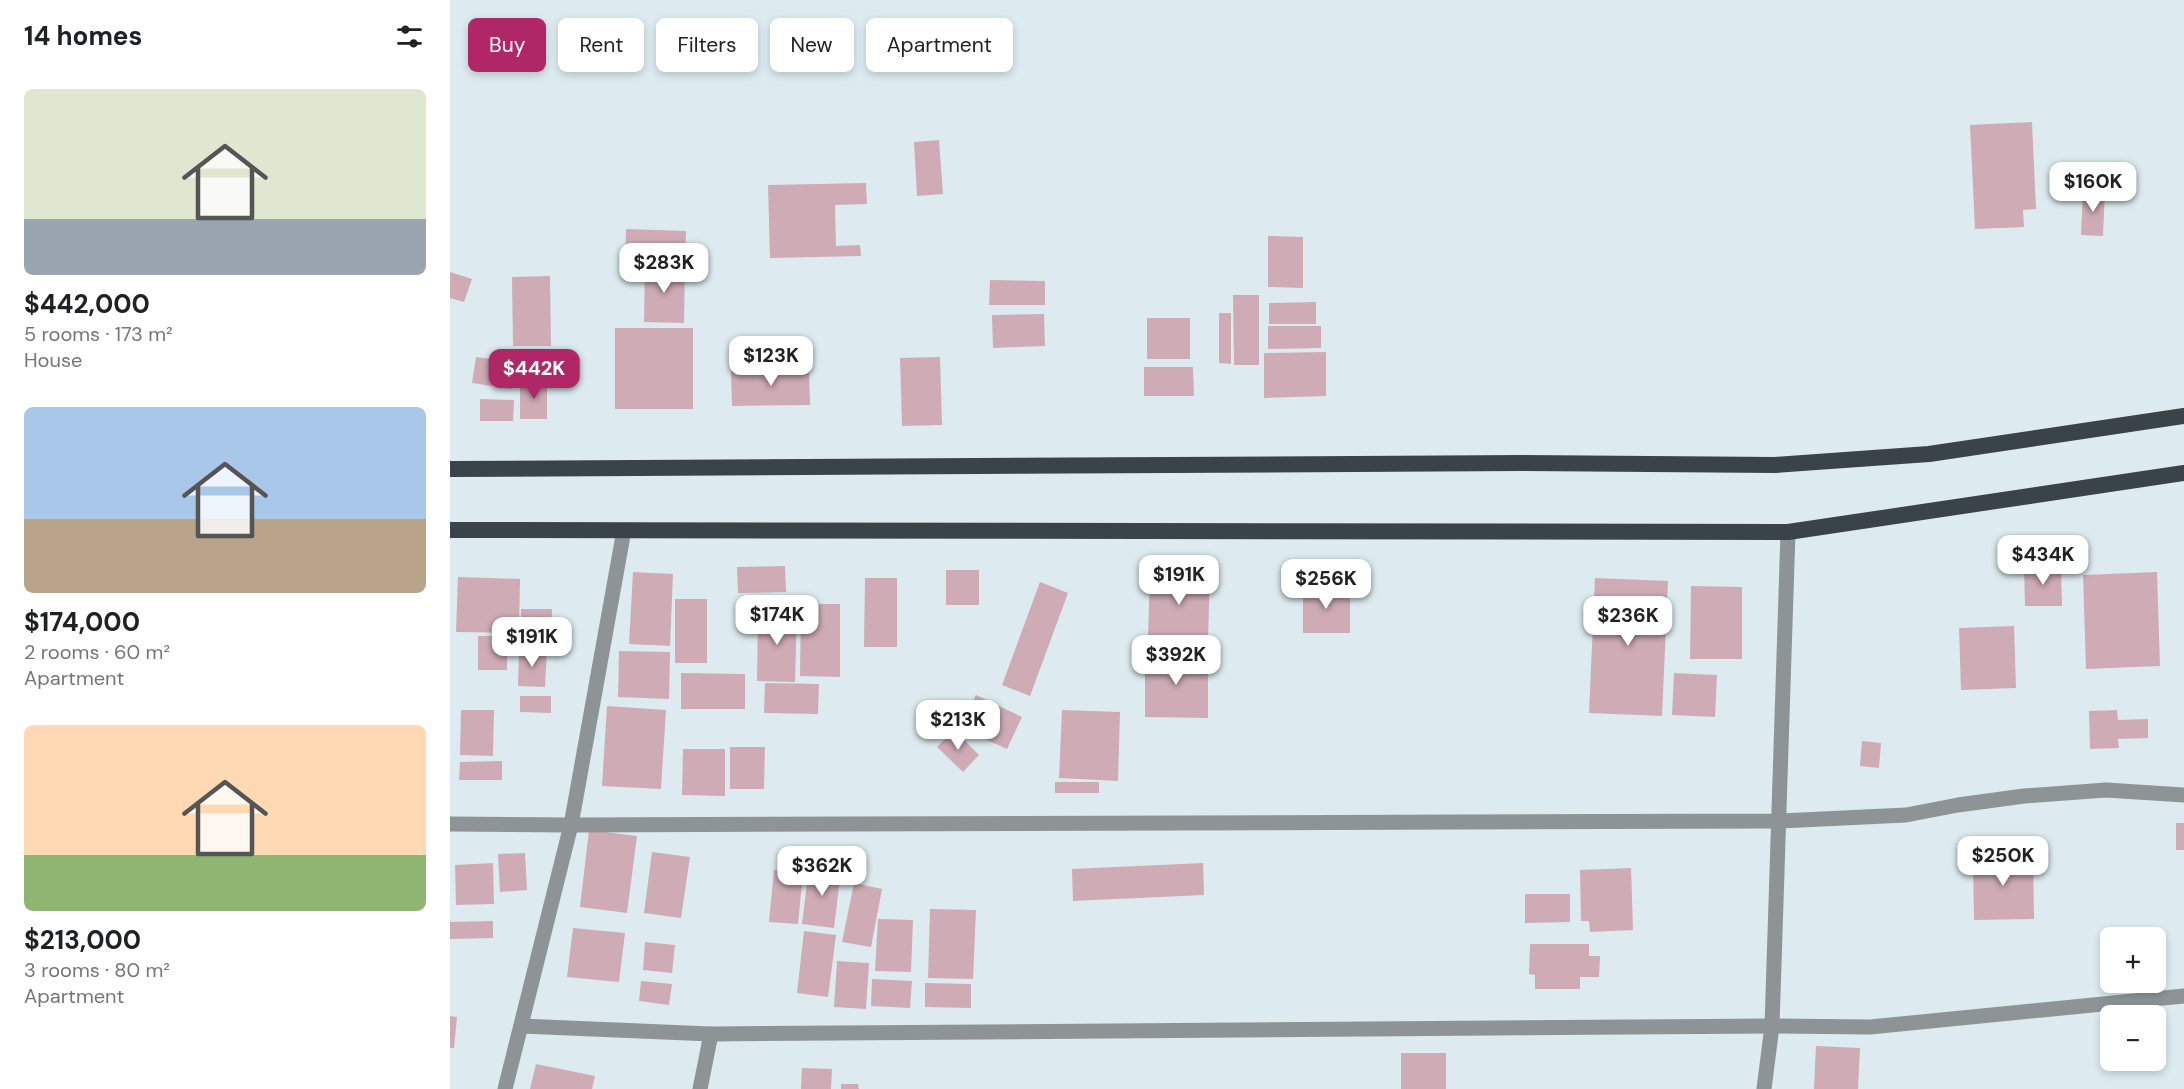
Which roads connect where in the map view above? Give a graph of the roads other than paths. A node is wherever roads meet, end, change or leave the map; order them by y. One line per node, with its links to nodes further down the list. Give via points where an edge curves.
1 (2184, 416): 2 (highway, via 1929,454 1775,465)
2 (450, 469)
3 (2184, 473): 6 (highway)
4 (450, 530): 5 (highway)
5 (624, 530): 6 (highway); 10 (street)
6 (1788, 532): 8 (street)
7 (2184, 795): 8 (street, via 2106,790 2024,796 1906,815)
8 (1780, 821): 10 (street); 13 (street)
9 (450, 824): 10 (street)
10 (571, 825): 12 (street)
11 (2184, 996): 13 (street, via 1870,1027)
12 (521, 1026): 14 (street); 15 (street)
13 (1772, 1026): 14 (street); 17 (street)
14 (711, 1034): 16 (street)
15 (505, 1089)
16 (700, 1089)
17 (1764, 1089)

